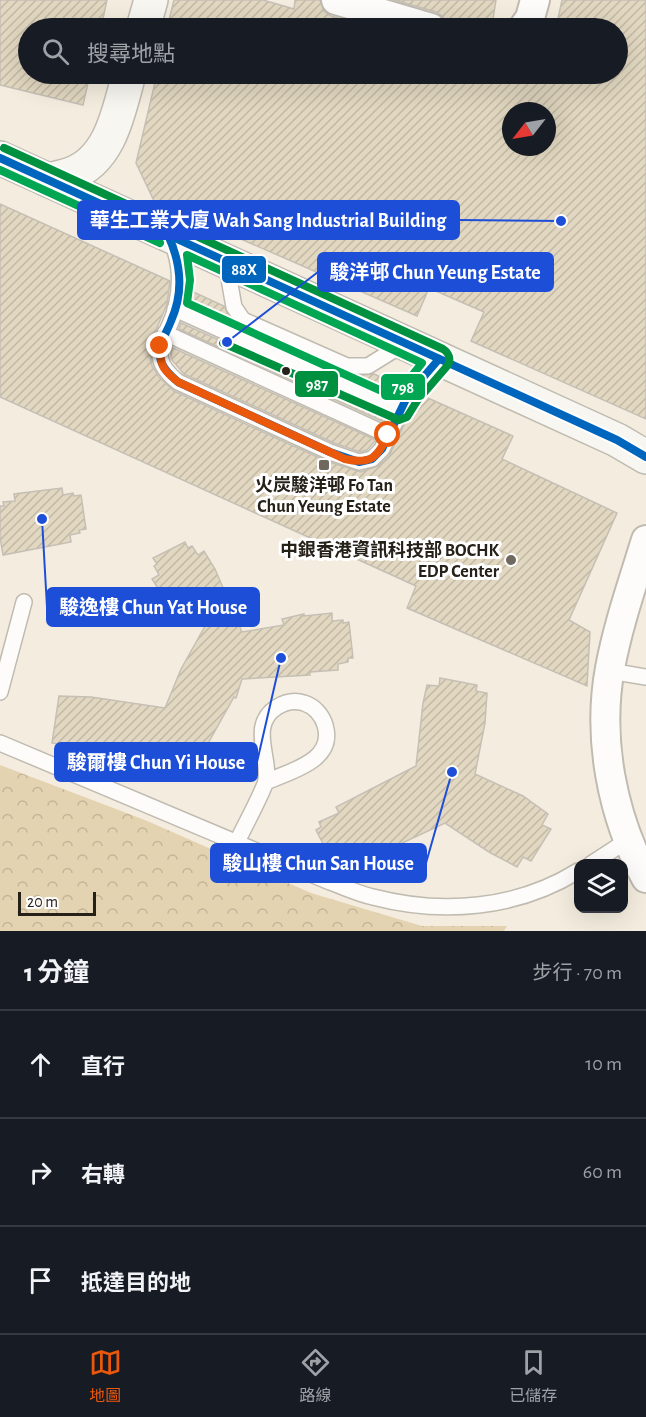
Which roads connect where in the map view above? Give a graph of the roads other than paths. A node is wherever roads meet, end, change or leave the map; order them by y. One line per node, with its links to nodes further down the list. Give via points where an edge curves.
1 (151, 0): 4 (street)
2 (336, 0): 5 (street)
3 (535, 0): 6 (street)
4 (146, 18)
5 (397, 18)
6 (530, 18)
7 (126, 84): 9 (street, via 112,130 96,158 72,174)
8 (0, 158): 9 (street)
9 (48, 180): 10 (street)
10 (168, 235): 11 (street); 12 (lane, via 180,275)
11 (225, 262): 14 (street); 14 (lane, via 234,307 243,320 347,366 368,366)
12 (175, 309): 13 (lane); 16 (lane)
13 (165, 333): 17 (lane); 17 (lane, via 160,360 178,382 330,452 359,462 372,459)
14 (405, 343): 15 (street)
15 (439, 359): 16 (lane); 18 (street)
16 (399, 410): 17 (lane)
17 (388, 435)
18 (646, 457)
19 (646, 540): 21 (street)
20 (24, 602): 23 (lane)
21 (609, 671): 22 (lane); 26 (street, via 607,750 613,789)
22 (646, 677)
23 (0, 692)
24 (0, 742): 27 (lane)
25 (266, 782): 25 (lane, via 262,737 267,716 289,702 311,706 320,714 327,731 320,755); 27 (lane)
26 (628, 840): 28 (lane); 30 (street)
27 (237, 842): 29 (lane, via 330,882 372,897 416,906 505,902)
28 (599, 859)
29 (574, 874)
30 (646, 878)

